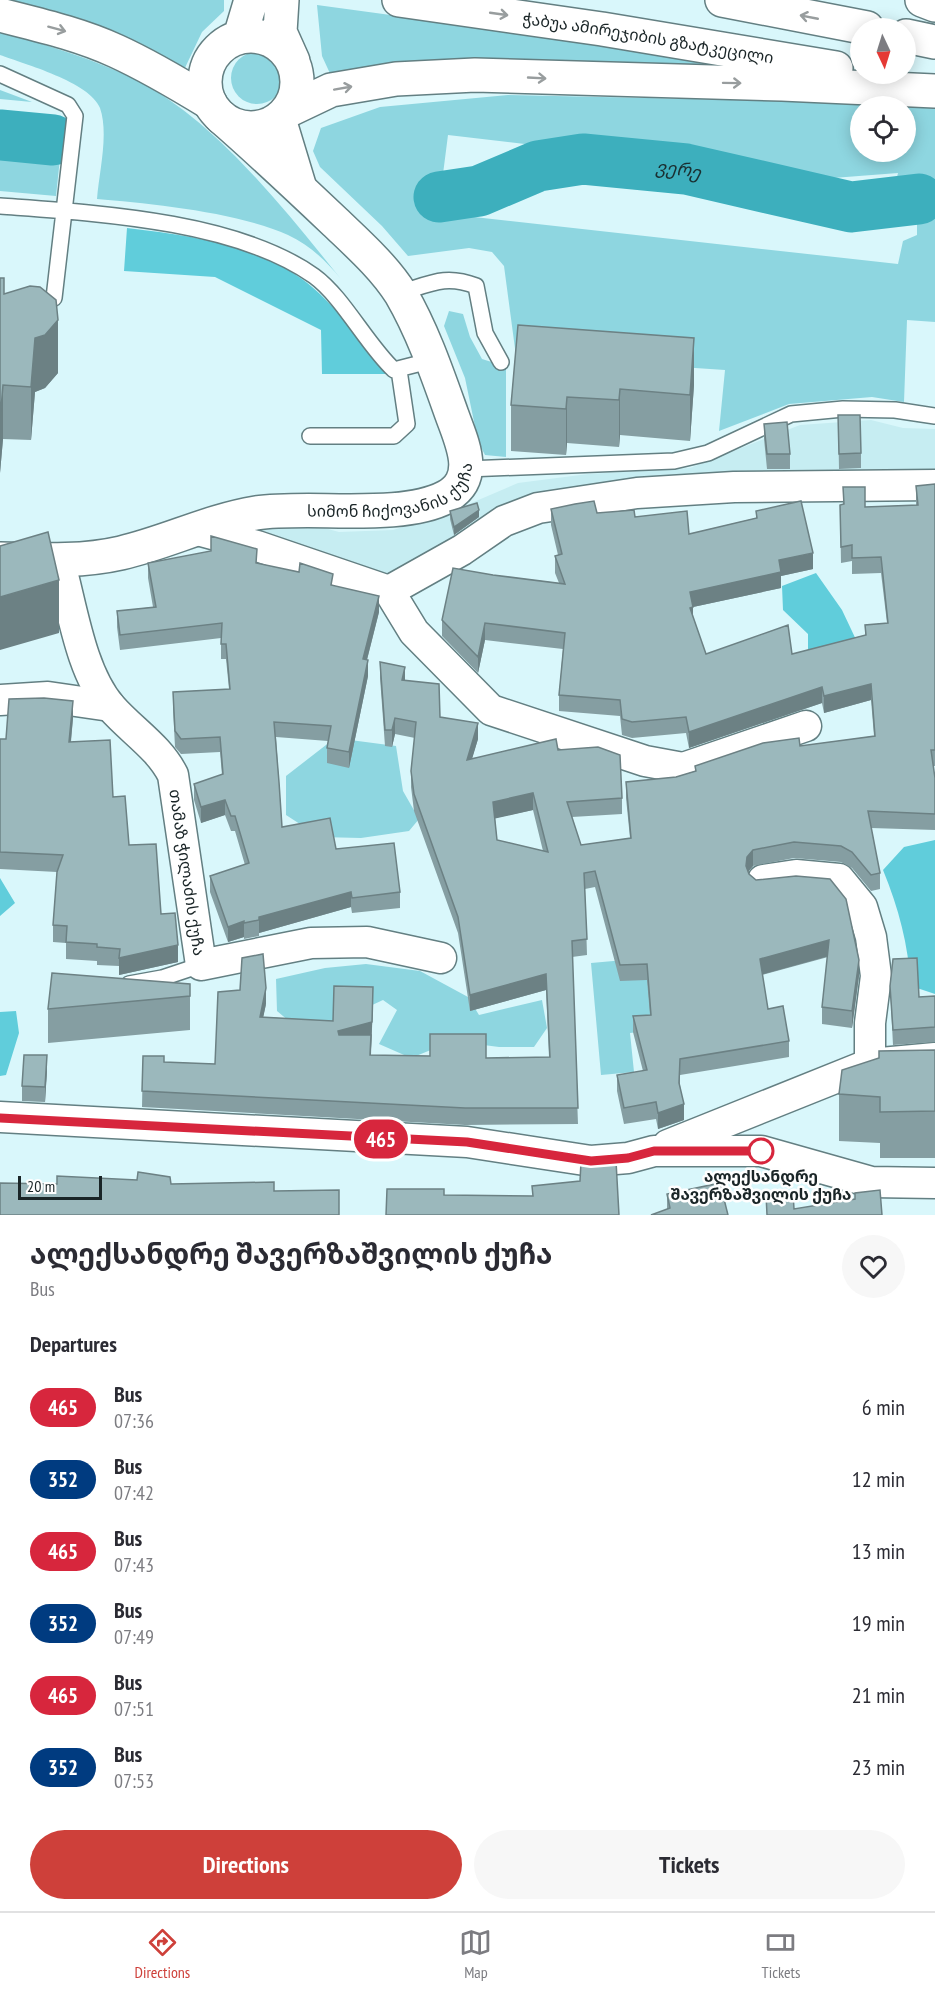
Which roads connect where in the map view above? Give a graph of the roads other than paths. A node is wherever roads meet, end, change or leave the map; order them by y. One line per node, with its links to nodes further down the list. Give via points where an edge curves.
1 (399, 0): 10 (main road, ჭაბუა ამირეჯიბის გზატკეცილი, one-way to 10)
2 (722, 0): 7 (main road, one-way to 2)
3 (922, 0): 4 (main road)
4 (935, 5)
5 (260, 12): 15 (main road, via 209,63 205,90); 16 (main road, via 253,35 273,41 288,53 295,66 297,88)
6 (0, 15): 15 (main road, one-way to 15, via 66,32 114,50 159,72)
7 (850, 25)
8 (916, 38): 9 (main road)
9 (935, 42)
10 (850, 70)
11 (0, 75): 19 (lane, via 68,105 75,116)
12 (916, 82): 13 (main road)
13 (935, 85)
14 (935, 91): 16 (main road, one-way to 14, via 331,90 396,79 476,75)
15 (215, 110): 16 (main road, via 234,125 249,128 265,126); 17 (main road, სიმონ ჩიქოვანის ქუჩა)
16 (284, 114): 17 (main road)
17 (299, 185): 20 (main road, სიმონ ჩიქოვანის ქუჩა, via 369,255)
18 (0, 206): 19 (lane)
19 (65, 211): 21 (lane); 24 (lane, via 169,223 257,246 315,276 391,367)
20 (400, 293): 22 (main road, სიმონ ჩიქოვანის ქუჩა); 23 (lane, via 447,279 476,286 485,333)
21 (54, 298)
22 (433, 360): 24 (lane); 27 (main road, სიმონ ჩიქოვანის ქუჩა, via 464,446)
23 (501, 362)
24 (399, 370): 26 (lane, via 407,423 394,436)
25 (935, 416): 27 (lane, via 843,409 791,414 708,453 674,461)
26 (310, 436)
27 (467, 470): 29 (main road, სიმონ ჩიქოვანის ქუჩა, via 460,486 445,498 401,509 272,511 222,518)
28 (935, 484): 32 (street, via 637,493 538,508 504,521)
29 (194, 529): 31 (main road, სიმონ ჩიქოვანის ქუჩა, via 121,553); 32 (street)
30 (0, 559): 31 (main road, სიმონ ჩიქოვანის ქუჩა)
31 (59, 560): 34 (street, თამაზ ჭილაძის ქუჩა, via 86,662)
32 (389, 591): 35 (street, via 414,632 491,710 645,761 683,768)
33 (0, 700): 34 (street, via 48,697)
34 (110, 706): 38 (street, თამაზ ჭილაძის ქუჩა, via 166,760 173,775)
35 (806, 726)
36 (763, 880): 41 (street, via 796,875 839,879 862,907 876,976)
37 (441, 958): 38 (street, თამაზ ჭილაძის ქუჩა, via 367,942 311,943)
38 (201, 965): 39 (lane, via 162,978)
39 (114, 984)
40 (935, 1058): 41 (street)
41 (870, 1064): 43 (street)
42 (0, 1118): 43 (street, via 467,1142 591,1161)
43 (654, 1151): 44 (street, via 761,1151 871,1182)
44 (935, 1183)

